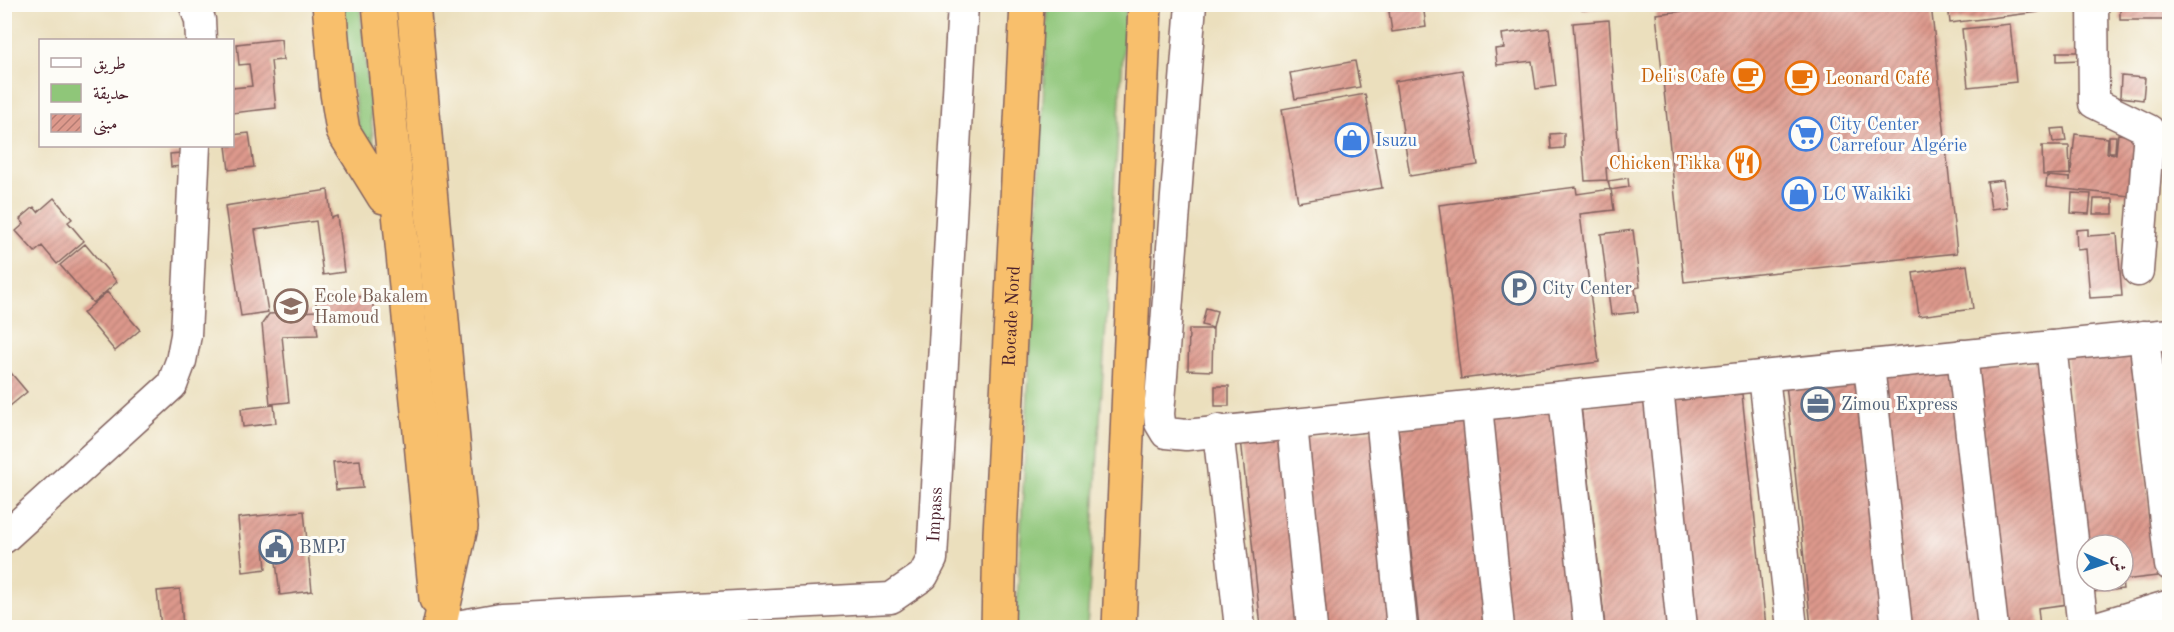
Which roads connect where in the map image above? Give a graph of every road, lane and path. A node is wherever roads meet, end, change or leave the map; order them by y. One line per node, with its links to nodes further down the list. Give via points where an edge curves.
1 (194, 4): 11 (street)
2 (328, 4): 13 (highway, via 343,131)
3 (367, 4): 13 (highway)
4 (379, 4): 30 (highway)
5 (413, 4): 30 (highway, via 461,527)
6 (963, 4): 31 (street, Impass, via 932,559 922,576 891,598 501,618)
7 (1027, 4): 32 (highway, Rocade Nord)
8 (1191, 4): 25 (street, via 1160,423 1166,433 1176,435)
9 (2093, 4): 14 (street, via 2094,103 2150,130)
10 (1145, 5): 33 (highway)
11 (201, 39)
12 (195, 147): 26 (street, via 186,335 172,385)
13 (384, 196): 29 (highway)
14 (2138, 271)
15 (2157, 335): 16 (street); 27 (street)
16 (2051, 346): 17 (street); 43 (street)
17 (1962, 355): 18 (street); 42 (street)
18 (1869, 365): 19 (street); 41 (street)
19 (1764, 376): 20 (street); 40 (street)
20 (1658, 387): 21 (street); 39 (street)
21 (1564, 397): 22 (street); 38 (street)
22 (1477, 405): 23 (street); 37 (street)
23 (1381, 416): 24 (street); 36 (street)
24 (1292, 424): 25 (street); 35 (street)
25 (1218, 430): 34 (street)
26 (4, 538)
27 (2169, 565)
28 (2169, 605): 44 (street)
29 (422, 627)
30 (439, 627)
31 (446, 627)
32 (998, 627)
33 (1119, 627)
34 (1240, 627)
35 (1312, 627)
36 (1402, 627)
37 (1499, 627)
38 (1589, 627)
39 (1682, 627)
40 (1792, 627)
41 (1897, 627)
42 (1993, 627)
43 (2083, 627)
44 (2093, 627)

